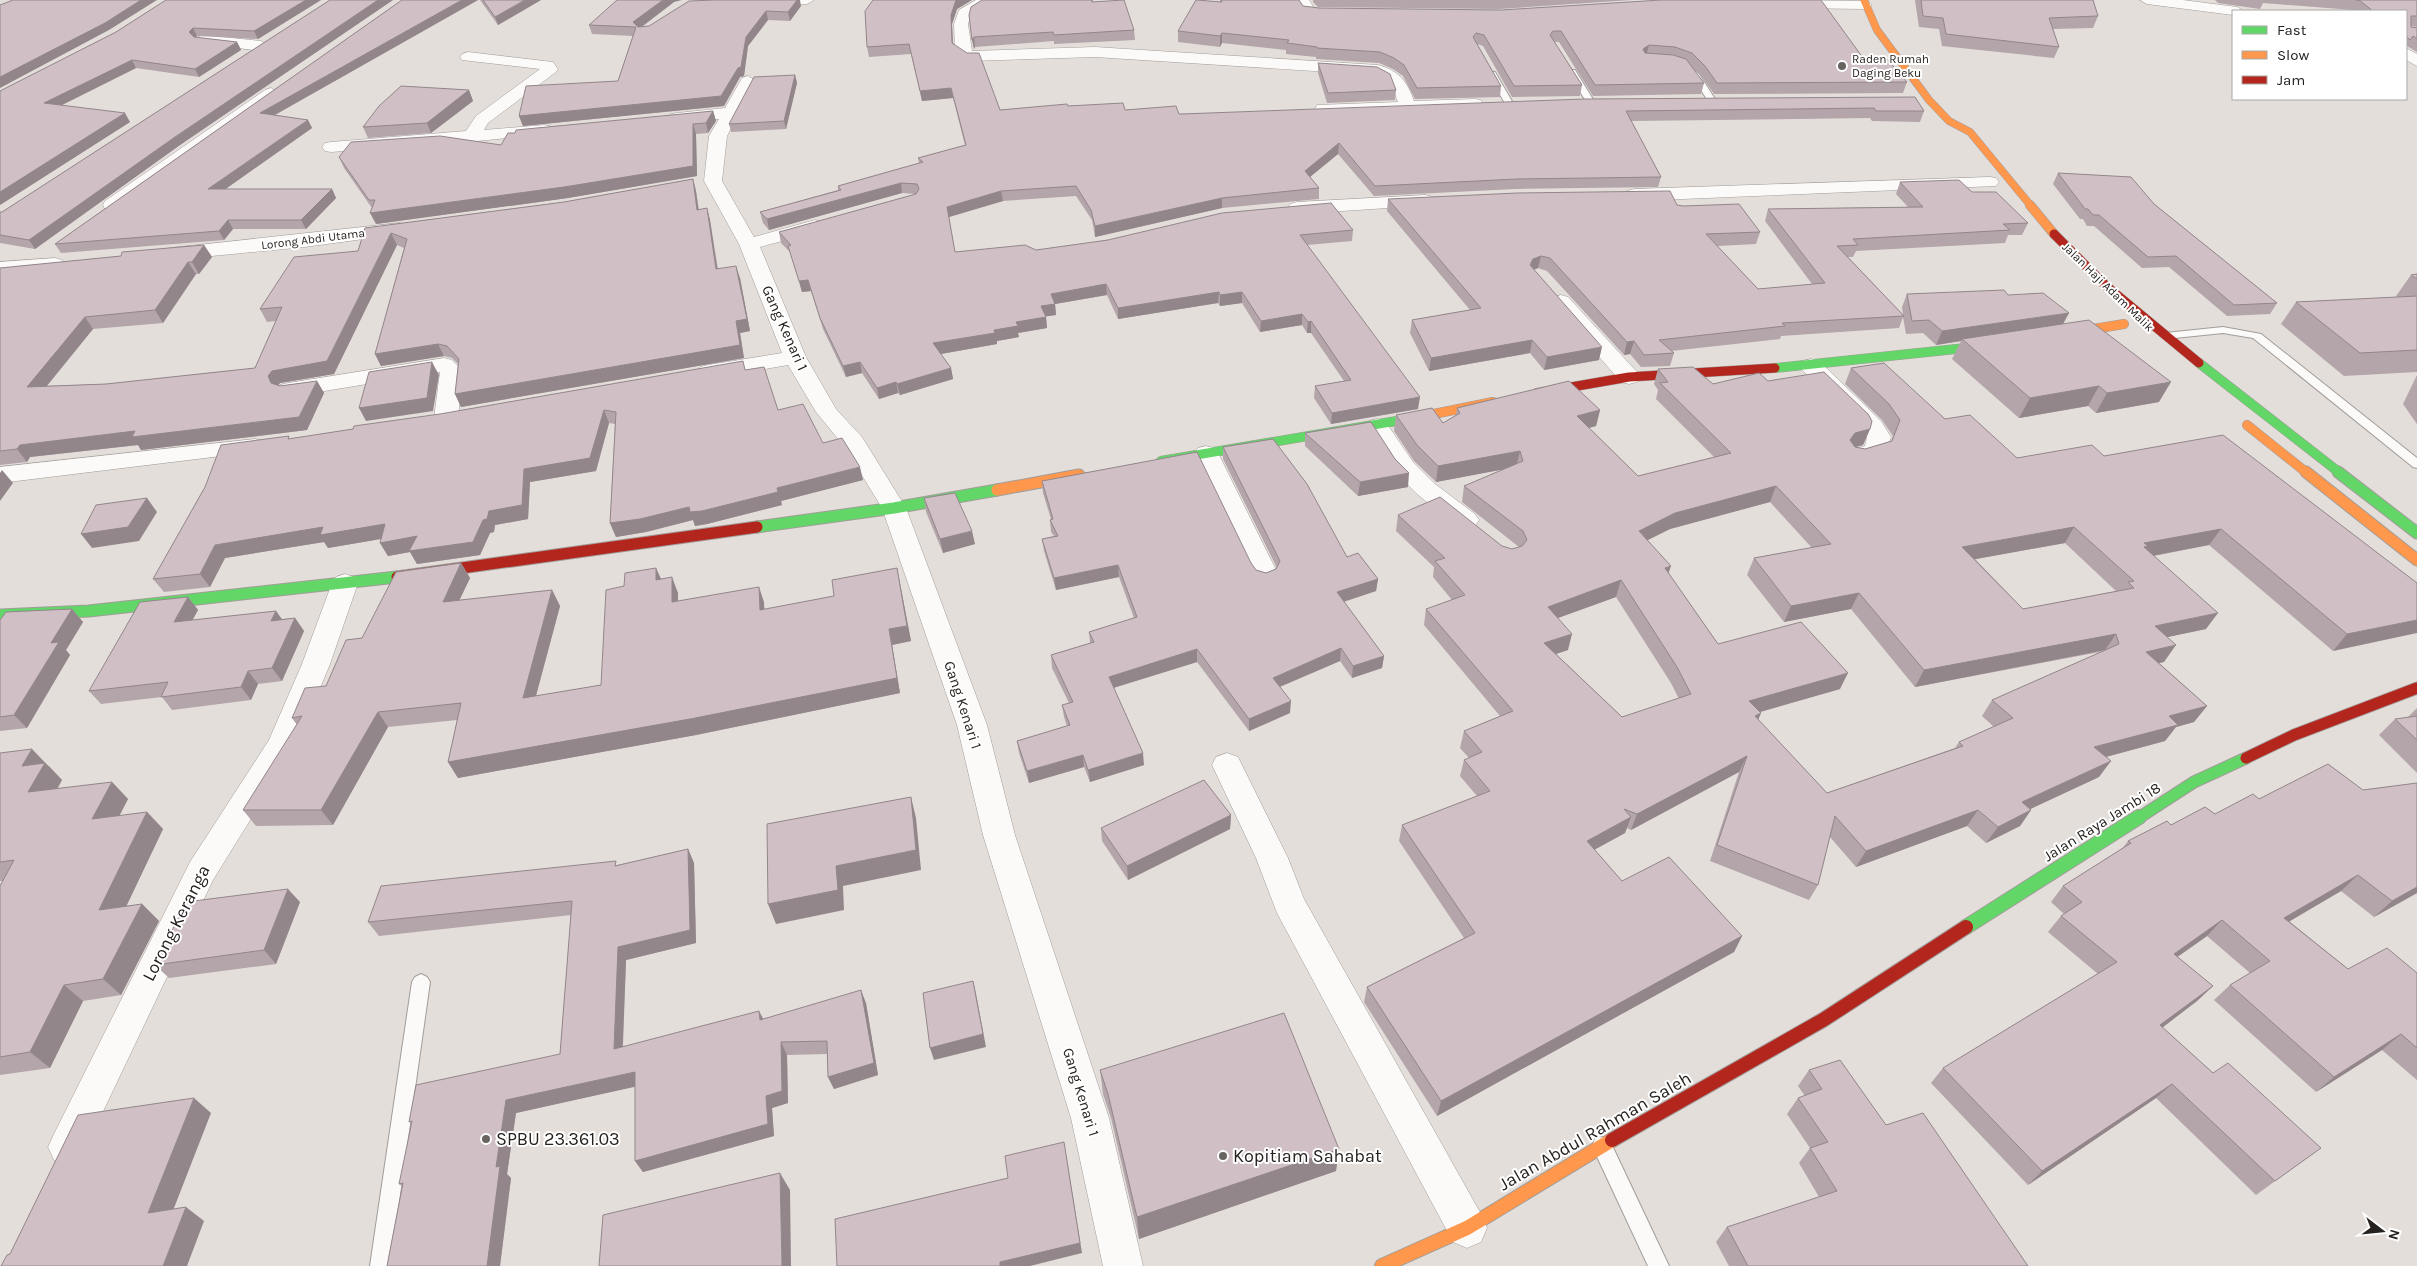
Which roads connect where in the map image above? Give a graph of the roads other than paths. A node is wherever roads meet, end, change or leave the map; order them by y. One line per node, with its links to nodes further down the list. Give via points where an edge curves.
1 (807, 0): 5 (street)
2 (987, 0): 31 (street, via 964,13 961,24 963,52 970,56 1095,52 1378,70 1396,77)
3 (1302, 0): 10 (street, via 1309,12)
4 (2147, 0): 8 (street)
5 (749, 2)
6 (1775, 3): 7 (street)
7 (1864, 3): 25 (main road, via 1877,30)
8 (2215, 5): 9 (street)
9 (2233, 10)
10 (1355, 14)
11 (277, 35): 13 (street)
12 (203, 40): 13 (street)
13 (261, 46): 15 (street)
14 (468, 57): 37 (street, via 547,65 550,69 482,120)
15 (236, 61)
16 (1565, 61): 26 (lane)
17 (1486, 63): 29 (lane)
18 (1680, 63): 22 (lane, via 1689,67)
19 (748, 81): 33 (street)
20 (284, 84): 45 (street)
21 (1693, 99): 22 (street)
22 (1711, 99): 23 (street)
23 (1731, 99)
24 (1910, 100): 25 (street)
25 (1929, 100): 35 (main road)
26 (1590, 101): 27 (street); 28 (street)
27 (1609, 101)
28 (1572, 102)
29 (1509, 103): 30 (street); 31 (street)
30 (1527, 103)
31 (1407, 105): 32 (street)
32 (1311, 110)
33 (730, 114): 34 (street); 48 (street, Gang Kenari 1, via 718,136 703,183)
34 (656, 120)
35 (1949, 121): 38 (main road, via 1948,131); 57 (main road, via 1970,132 2067,249)
36 (563, 128): 37 (street)
37 (470, 138): 39 (street)
38 (1954, 139)
39 (331, 147)
40 (1978, 168): 41 (main road)
41 (1993, 186): 42 (street)
42 (1612, 196)
43 (1447, 200): 44 (street)
44 (1275, 210)
45 (94, 217)
46 (834, 220): 48 (street)
47 (422, 226): 50 (street, Lorong Abdi Utama)
48 (749, 244): 59 (street, Gang Kenari 1)
49 (56, 245): 52 (street)
50 (153, 255)
51 (76, 262): 52 (street)
52 (27, 266): 53 (street)
53 (0, 268)
54 (1545, 283): 62 (street)
55 (2124, 324): 56 (main road)
56 (2054, 336)
57 (2165, 336): 73 (lane, via 2225,329 2257,336); 77 (main road)
58 (2008, 343): 60 (main road)
59 (795, 357): 61 (street); 76 (street, Gang Kenari 1, via 827,412 854,442)
60 (1811, 366): 62 (main road); 71 (street, via 1873,426 1879,437 1876,450)
61 (689, 376)
62 (1629, 377): 64 (main road)
63 (288, 390): 66 (street, via 444,365 452,370 436,419)
64 (1522, 396)
65 (1503, 400): 68 (main road)
66 (472, 413)
67 (2236, 416): 79 (main road)
68 (1377, 426): 70 (main road); 78 (street, via 1404,467)
69 (281, 442): 75 (street)
70 (1206, 453): 72 (main road); 80 (street)
71 (1857, 456)
72 (1148, 464)
73 (2417, 464)
74 (1089, 474): 76 (main road)
75 (0, 475)
76 (894, 508): 81 (main road, via 416,575); 91 (street, Gang Kenari 1, via 972,725 1000,835 1090,1118)
77 (2417, 533)
78 (1487, 537)
79 (2417, 560)
80 (1265, 574)
81 (345, 582): 82 (main road, via 89,610); 88 (street, Lorong Keranga, via 316,664 282,744 201,872)
82 (0, 615)
83 (2417, 688): 86 (main road, Jalan Raya Jambi 18, via 2294,735 2194,782)
84 (1227, 765): 89 (street, via 1272,858 1289,903)
85 (421, 982): 90 (lane)
86 (1823, 1020): 87 (main road, Jalan Abdul Rahman Saleh)
87 (1602, 1146): 89 (main road, Jalan Abdul Rahman Saleh); 93 (lane)
88 (53, 1176)
89 (1467, 1228): 92 (main road, Jalan Abdul Rahman Saleh)
90 (380, 1266)
91 (1123, 1266)
92 (1382, 1266)
93 (1659, 1266)

